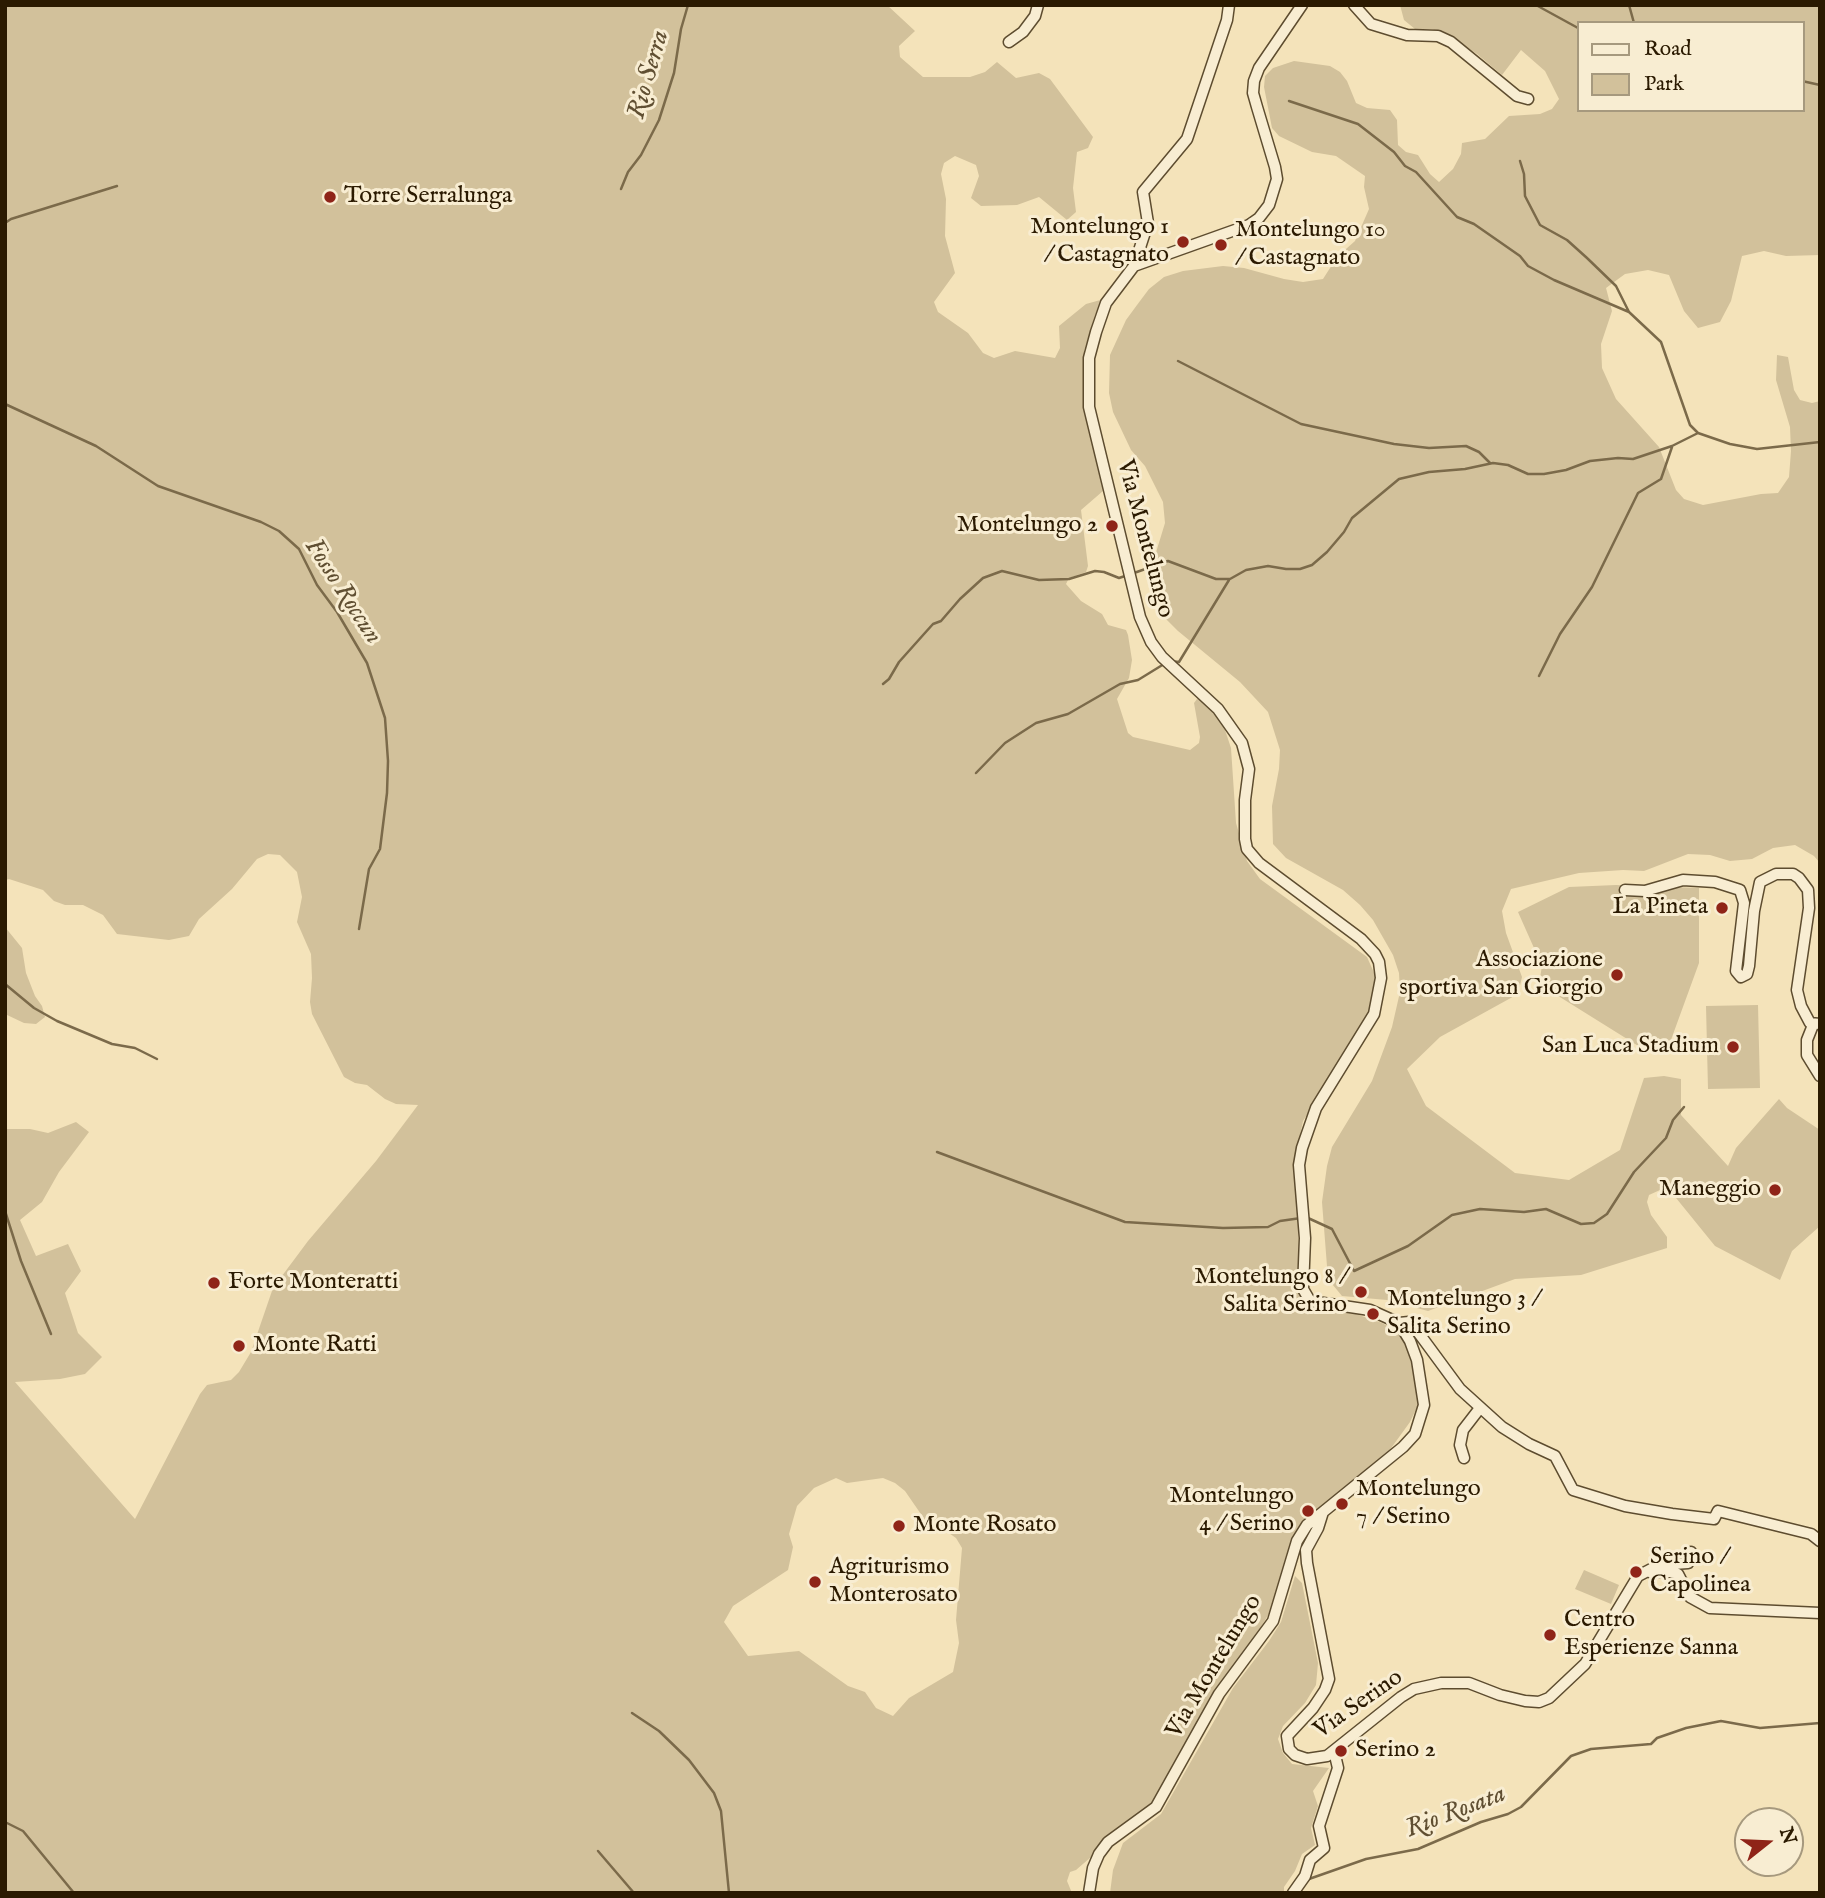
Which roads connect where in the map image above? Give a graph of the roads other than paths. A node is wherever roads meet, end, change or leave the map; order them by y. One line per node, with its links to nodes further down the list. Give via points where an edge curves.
1 (1038, 5): 5 (street, via 1023,32)
2 (1229, 5): 7 (street, via 1187,139 1143,192 1148,223)
3 (1302, 5): 7 (street, via 1254,81 1256,107 1277,179 1269,205 1249,225)
4 (1354, 5): 6 (street, via 1371,24 1451,42 1517,96)
5 (1009, 42)
6 (1528, 99)
7 (1134, 267): 11 (street, Via Montelungo, via 1106,303 1089,358 1087,384 1088,407 1140,617 1162,657 1218,709 1242,743 1249,769 1245,839 1251,856 1361,939 1381,969 1374,1014 1316,1108 1301,1148 1303,1289 1310,1301 1370,1310)
8 (1625, 890): 9 (street, via 1645,891 1683,880 1715,882 1740,890 1744,903 1736,971 1741,977 1749,966 1760,882 1776,874 1799,878 1808,890 1809,908 1797,990 1805,1016)
9 (1816, 1025): 10 (street, via 1807,1040 1807,1055)
10 (1820, 1076)
11 (1399, 1323): 12 (street, via 1409,1322 1415,1328 1460,1389); 14 (street, Via Montelungo, via 1410,1341 1420,1377 1421,1420 1403,1447)
12 (1480, 1408): 13 (street, via 1463,1430 1460,1445); 15 (street, via 1502,1427 1555,1456 1573,1490 1625,1506 1714,1519 1718,1511 1811,1534)
13 (1464, 1458)
14 (1323, 1512): 19 (street, Via Serino, via 1306,1550 1329,1679 1312,1708 1287,1736 1287,1743 1295,1755 1307,1759); 20 (street, Via Montelungo, via 1297,1541 1273,1621 1219,1693 1156,1807 1108,1842 1099,1854)
15 (1820, 1541)
16 (1691, 1552): 17 (street, via 1688,1563 1659,1565)
17 (1645, 1572): 18 (street, via 1678,1574 1690,1597 1710,1608); 19 (street, Via Serino, via 1633,1582 1584,1664 1549,1698 1525,1701 1469,1683 1414,1689)
18 (1820, 1614)
19 (1334, 1751): 21 (street, via 1338,1768 1319,1826 1324,1848 1310,1860)
20 (1089, 1893)
21 (1293, 1893)

